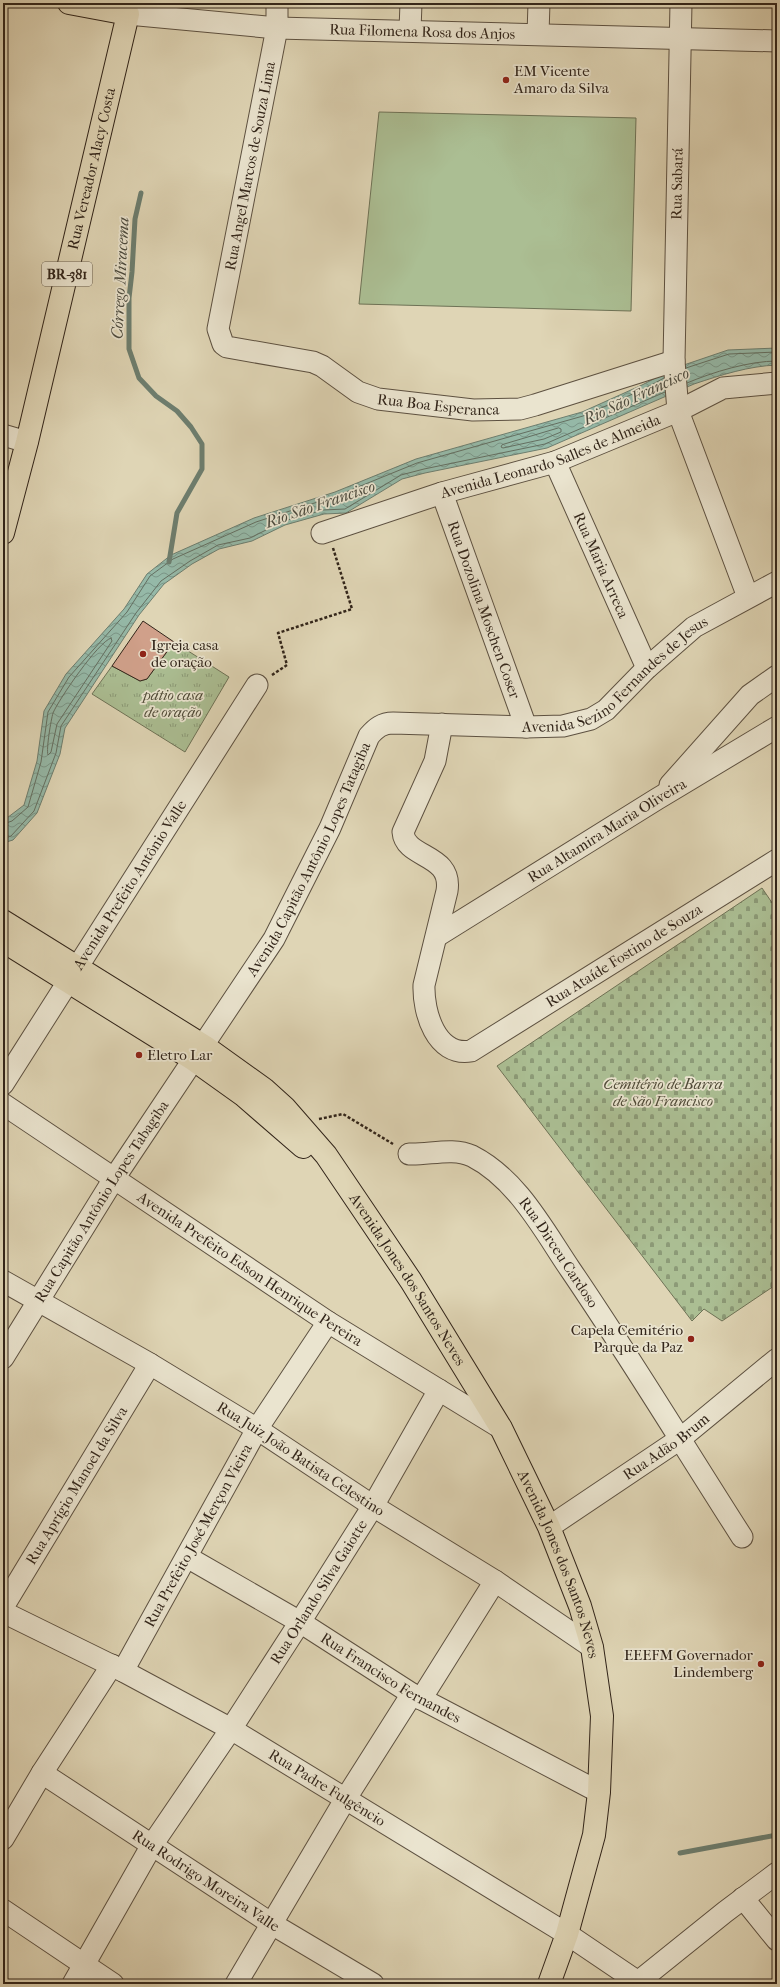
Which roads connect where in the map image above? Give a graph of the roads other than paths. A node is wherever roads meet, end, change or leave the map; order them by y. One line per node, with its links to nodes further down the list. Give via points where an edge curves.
1 (69, 3): 6 (main road, Rua Filomena Rosa dos Anjos)
2 (277, 3): 7 (street, Rua Angel Marcos de Souza Lima)
3 (411, 3): 8 (street)
4 (539, 3): 9 (street)
5 (681, 3): 10 (street, Rua Sabará)
6 (128, 9): 7 (street, Rua Filomena Rosa dos Anjos); 17 (main road, Rua Vereador Alacy Costa / BR-381)
7 (277, 28): 8 (street, Rua Filomena Rosa dos Anjos); 12 (street, Rua Angel Marcos de Souza Lima)
8 (410, 30): 9 (street, Rua Filomena Rosa dos Anjos)
9 (538, 34): 10 (street, Rua Filomena Rosa dos Anjos)
10 (680, 40): 11 (street, Rua Filomena Rosa dos Anjos); 13 (street, Rua Sabará)
11 (777, 41)
12 (218, 329): 13 (street, Rua Boa Esperanca, via 223,344 227,347 313,362 367,396 473,410 535,406)
13 (674, 363): 15 (street)
14 (777, 383): 15 (street, Avenida Leonardo Salles de Almeida, via 723,388)
15 (677, 406): 18 (street, Avenida Leonardo Salles de Almeida); 23 (street)
16 (3, 436): 17 (street)
17 (27, 442): 21 (main road, Rua Vereador Alacy Costa / BR-381)
18 (555, 462): 19 (street, Avenida Leonardo Salles de Almeida); 24 (street, Rua Maria Arreca)
19 (442, 493): 20 (street, Avenida Leonardo Salles de Almeida); 28 (street, Rua Dozolina Moschen Coser)
20 (325, 532)
21 (3, 533)
22 (777, 582): 23 (street, Avenida Sezino Fernandes de Jesus)
23 (748, 597): 24 (street, Avenida Sezino Fernandes de Jesus, via 694,627)
24 (647, 668): 28 (street, Avenida Sezino Fernandes de Jesus, via 606,710 591,719 563,726)
25 (777, 676): 30 (street, via 750,695)
26 (257, 685): 35 (street, Avenida Prefeito Antônio Valle)
27 (442, 724): 28 (street, Avenida Sezino Fernandes de Jesus); 33 (street, via 435,761 403,832 409,845 439,864 448,878); 36 (street, Avenida Capitão Antônio Lopes Tatagiba, via 387,723 374,729 330,828 274,940)
28 (526, 727)
29 (777, 727): 30 (street, Rua Altamira Maria Oliveira)
30 (657, 799): 33 (street, Rua Altamira Maria Oliveira)
31 (777, 860): 33 (street, Rua Ataíde Fostino de Souza, via 471,1051 454,1051 440,1040 424,1006 424,985)
32 (3, 921): 35 (main road, Avenida Jones dos Santos Neves)
33 (438, 936)
34 (3, 941): 35 (main road, Avenida Jones dos Santos Neves)
35 (73, 976): 36 (main road, Avenida Jones dos Santos Neves); 37 (street, Avenida Prefeito Antônio Valle)
36 (199, 1053): 40 (street, Rua Capitão Antônio Lopes Tabagiba); 41 (main road, Avenida Jones dos Santos Neves); 41 (main road, Avenida Jones dos Santos Neves, via 264,1088 306,1131)
37 (3, 1084)
38 (3, 1104): 40 (street, Avenida Prefeito Edson Henrique Pereira)
39 (409, 1154): 51 (street, Rua Dirceu Cardoso, via 459,1152 485,1164 510,1184 595,1305)
40 (115, 1177): 43 (street, Rua Capitão Antônio Lopes Tabagiba); 44 (street, Avenida Prefeito Edson Henrique Pereira)
41 (347, 1187): 49 (main road, Avenida Jones dos Santos Neves, via 411,1281)
42 (3, 1281): 43 (street, Rua Juiz João Batista Celestino)
43 (38, 1300): 45 (street, Rua Capitão Antônio Lopes Tabagiba); 47 (street, Rua Juiz João Batista Celestino)
44 (328, 1322): 48 (street, Avenida Prefeito Edson Henrique Pereira); 50 (street, Rua Prefeito José Merçon Vieira)
45 (3, 1358)
46 (777, 1359): 51 (street, Rua Adão Brum)
47 (150, 1364): 50 (street, Rua Juiz João Batista Celestino); 57 (street, Rua Aprígio Manoel da Silva)
48 (439, 1390): 49 (street, Avenida Prefeito Edson Henrique Pereira); 52 (street, Rua Orlando Silva Gaiotte)
49 (502, 1428): 53 (main road, Avenida Jones dos Santos Neves)
50 (257, 1429): 52 (street, Rua Juiz João Batista Celestino); 55 (street, Rua Prefeito José Merçon Vieira)
51 (680, 1439): 53 (street, Rua Adão Brum); 54 (street, Rua Dirceu Cardoso)
52 (373, 1506): 56 (street, Rua Juiz João Batista Celestino); 59 (street, Rua Orlando Silva Gaiotte)
53 (549, 1527): 60 (main road, Avenida Jones dos Santos Neves, via 580,1606)
54 (742, 1537)
55 (187, 1558): 59 (street, Rua Francisco Fernandes); 61 (street, Rua Prefeito José Merçon Vieira)
56 (495, 1581): 60 (street, Rua Juiz João Batista Celestino); 62 (street)
57 (3, 1607)
58 (3, 1612): 61 (street, Rua Padre Fulgêncio)
59 (300, 1622): 62 (street, Rua Francisco Fernandes); 63 (street, Rua Orlando Silva Gaiotte)
60 (592, 1647): 65 (main road, Avenida Jones dos Santos Neves, via 602,1716)
61 (117, 1668): 63 (street, Rua Padre Fulgêncio); 64 (street, Rua Prefeito José Merçon Vieira)
62 (417, 1697): 65 (street, Rua Francisco Fernandes); 66 (street)
63 (231, 1729): 66 (street, Rua Padre Fulgêncio); 68 (street, Rua Orlando Silva Gaiotte)
64 (42, 1773): 67 (street, Rua Prefeito José Merçon Vieira); 68 (street, Rua Rodrigo Moreira Valle)
65 (599, 1792): 73 (main road, Avenida Jones dos Santos Neves, via 594,1835)
66 (346, 1798): 72 (street); 73 (street, Rua Padre Fulgêncio)
67 (3, 1839)
68 (152, 1845): 72 (street, Rua Rodrigo Moreira Valle); 75 (street, Rua Orlando Silva Gaiotte)
69 (777, 1873): 70 (street)
70 (743, 1898): 74 (street); 76 (street)
71 (3, 1910): 75 (street)
72 (272, 1924): 79 (street); 80 (street, Rua Rodrigo Moreira Valle)
73 (567, 1934): 76 (street, Rua Padre Fulgêncio); 81 (main road, Avenida Jones dos Santos Neves)
74 (777, 1940)
75 (84, 1965): 77 (street, Rua Orlando Silva Gaiotte); 78 (street)
76 (640, 1983)
77 (73, 1984)
78 (113, 1984)
79 (236, 1984)
80 (373, 1984)
81 (549, 1984)

